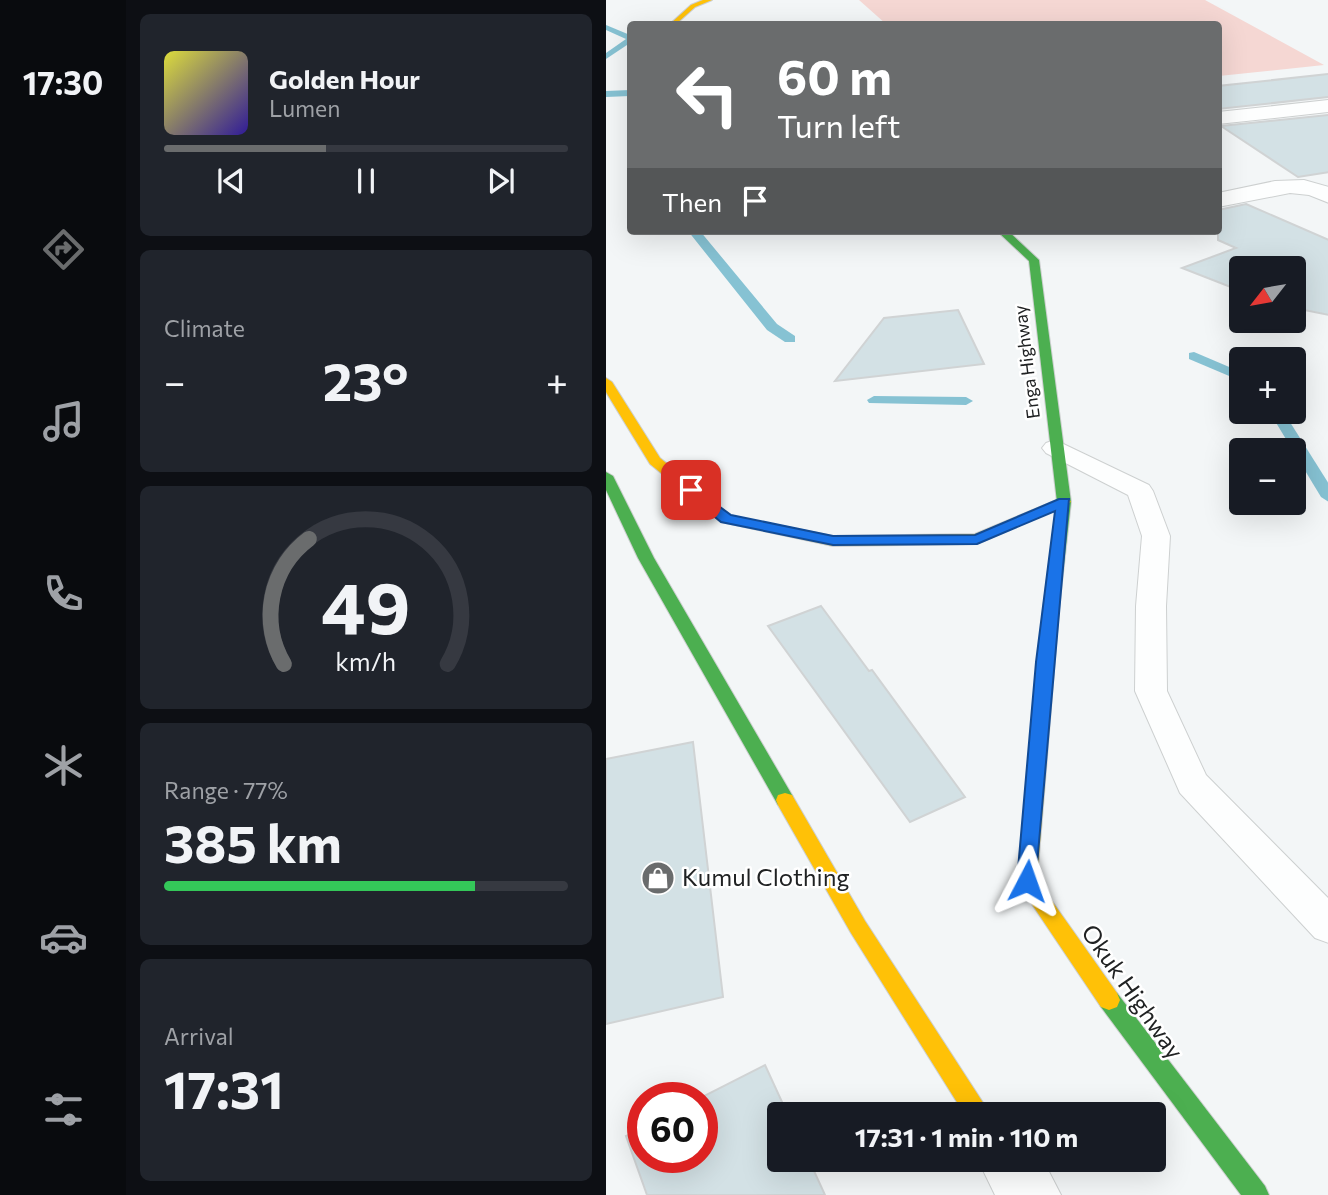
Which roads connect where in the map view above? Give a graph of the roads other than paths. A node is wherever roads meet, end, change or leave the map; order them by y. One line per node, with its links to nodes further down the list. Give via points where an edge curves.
1 (709, 0): 2 (main road, via 692,6)
2 (676, 21)
3 (1329, 106): 4 (street)
4 (1222, 118)
5 (1329, 196): 6 (street, via 1318,188 1279,188)
6 (1222, 199)
7 (1006, 235): 9 (main road, Enga Highway, via 1034,260)
8 (606, 382): 11 (main road, via 656,461 726,519 833,541 977,539)
9 (1055, 448): 11 (main road, Enga Highway); 12 (lane, via 1140,491 1156,537 1151,691 1192,783)
10 (606, 476): 13 (main road, via 646,558 859,927)
11 (1064, 502): 16 (main road, Okuk Highway, via 1044,662 1027,881 1142,1048)
12 (1329, 926)
13 (971, 1102)
14 (1016, 1172): 15 (street)
15 (1030, 1195)
16 (1256, 1195)

